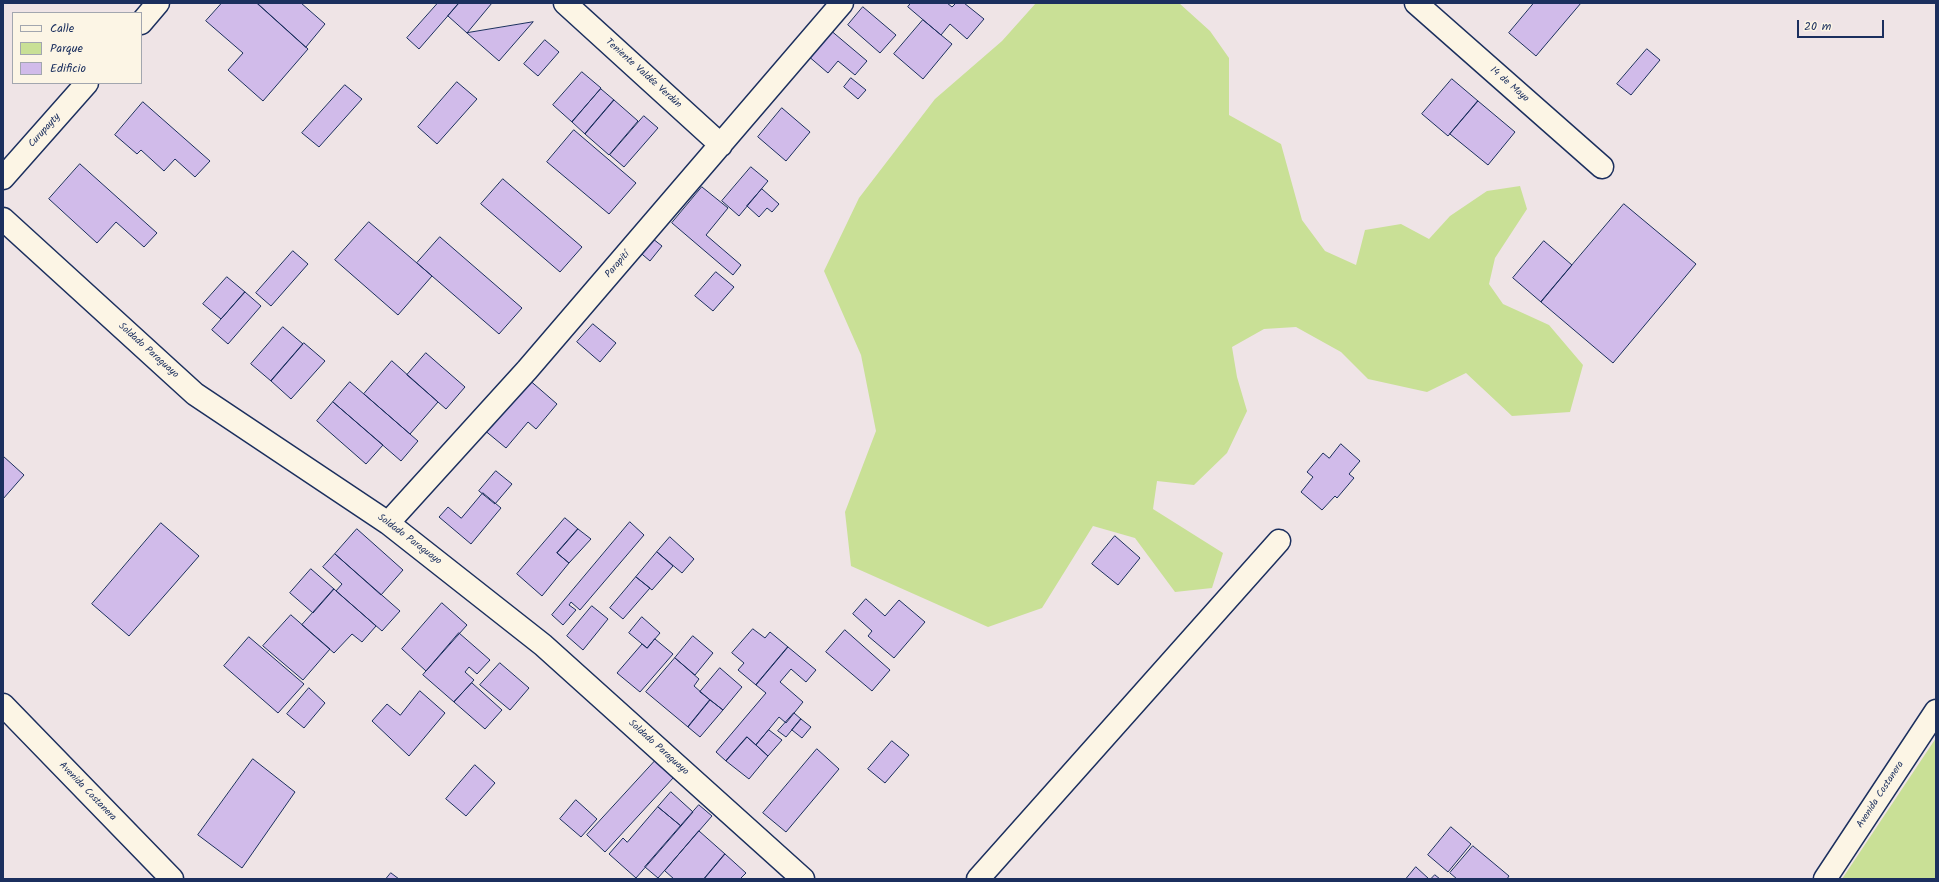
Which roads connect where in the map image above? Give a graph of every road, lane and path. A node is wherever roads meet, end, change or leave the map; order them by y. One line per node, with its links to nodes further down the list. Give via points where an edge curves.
1 (158, 3): 5 (street)
2 (565, 3): 7 (street, Teniente Valdéz Verdún)
3 (842, 3): 7 (street, Parapití)
4 (1416, 3): 8 (street, 14 de Mayo)
5 (142, 21)
6 (86, 84): 9 (street, Curupayty)
7 (721, 145): 11 (street, Parapití, via 527,370)
8 (1602, 167)
9 (3, 178)
10 (3, 219): 11 (street, Soldado Paraguayo, via 196,394)
11 (388, 523): 16 (street, Soldado Paraguayo, via 543,645)
12 (1279, 540): 17 (street)
13 (3, 705): 15 (street, Avenida Costanera)
14 (1936, 711): 18 (street, Avenida Costanera)
15 (172, 879)
16 (803, 879)
17 (978, 879)
18 (1825, 879)

